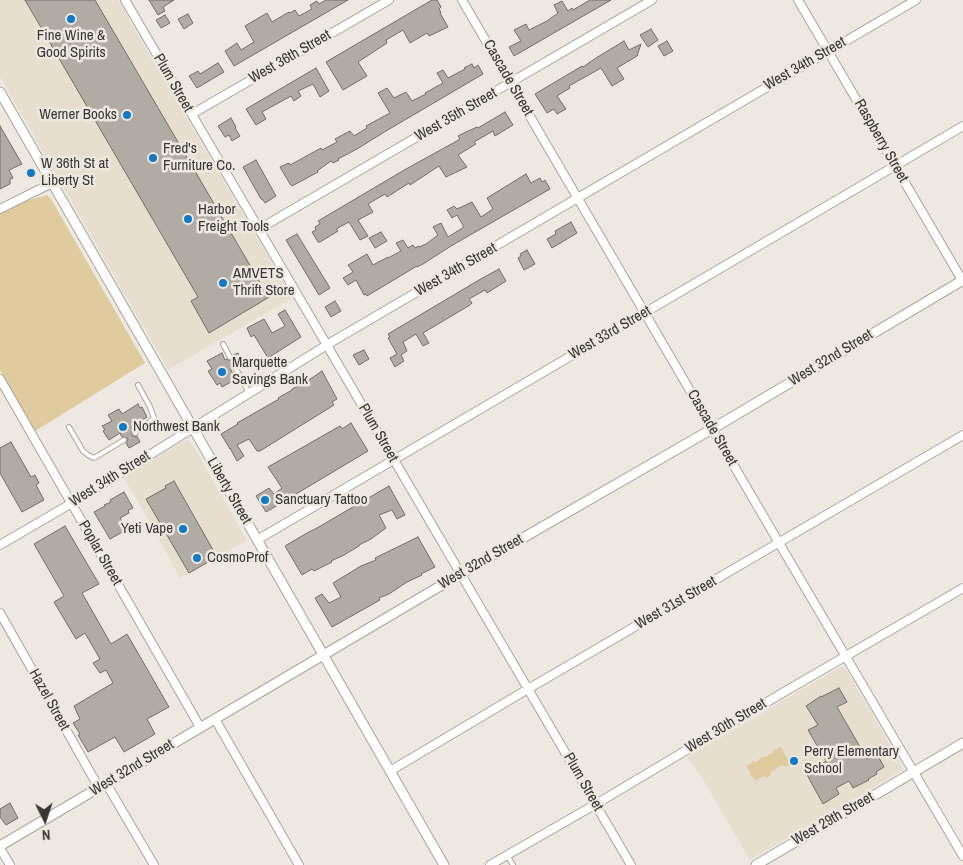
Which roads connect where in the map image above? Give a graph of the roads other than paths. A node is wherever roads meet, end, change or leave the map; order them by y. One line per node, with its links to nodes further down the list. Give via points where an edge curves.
1 (125, 0): 10 (street, Plum Street)
2 (389, 0): 10 (street, West 36th Street)
3 (462, 0): 8 (street, Cascade Street)
4 (652, 0): 8 (street, West 35th Street)
5 (798, 0): 7 (street, Raspberry Street)
6 (916, 0): 7 (street, West 34th Street)
7 (828, 51): 12 (street, Raspberry Street); 14 (street, West 34th Street)
8 (511, 83): 14 (street, Cascade Street); 16 (street, West 35th Street)
9 (0, 92): 13 (street, Liberty Street)
10 (192, 114): 16 (street, Plum Street)
11 (963, 126): 12 (street, West 33rd Street)
12 (895, 166): 17 (street, Raspberry Street); 18 (street, West 33rd Street)
13 (52, 183): 15 (street); 27 (street, Liberty Street)
14 (577, 199): 18 (street, Cascade Street); 20 (street, West 34th Street)
15 (0, 210)
16 (259, 230): 20 (street, Plum Street)
17 (963, 281): 28 (street, West 32nd Street)
18 (644, 313): 28 (street, Cascade Street); 32 (street, West 33rd Street)
19 (223, 344): 21 (lane)
20 (327, 346): 25 (street, West 34th Street); 32 (street, Plum Street)
21 (230, 357)
22 (234, 365): 25 (lane)
23 (0, 379): 33 (street, Poplar Street)
24 (138, 385): 29 (lane, via 154,418)
25 (249, 393): 27 (street, West 34th Street)
26 (69, 427): 31 (lane, via 83,451 94,458)
27 (192, 428): 33 (street, West 34th Street); 34 (street, Liberty Street)
28 (712, 429): 35 (street, Cascade Street); 37 (street, West 32nd Street)
29 (135, 434)
30 (963, 436): 35 (street, West 31st Street)
31 (124, 440)
32 (394, 460): 34 (street, West 33rd Street); 37 (street, Plum Street)
33 (72, 503): 36 (street, West 34th Street); 44 (street, Poplar Street)
34 (257, 540): 40 (street, Liberty Street)
35 (778, 543): 41 (street, Cascade Street); 42 (street, West 31st Street)
36 (0, 545)
37 (461, 574): 40 (street, West 32nd Street); 42 (street, Plum Street)
38 (963, 588): 41 (street, West 30th Street)
39 (0, 613): 48 (street, Hazel Street)
40 (323, 655): 43 (street, West 32nd Street); 46 (street, Liberty Street)
41 (846, 656): 47 (street, Cascade Street); 49 (street, West 30th Street)
42 (528, 689): 46 (street, West 31st Street); 49 (street, Plum Street)
43 (215, 719): 44 (street, West 32nd Street); 55 (street)
44 (200, 727): 48 (street, West 32nd Street)
45 (963, 743): 47 (street, West 29th Street)
46 (390, 771): 56 (street, Liberty Street)
47 (914, 772): 52 (street, Cascade Street); 60 (street, West 29th Street)
48 (102, 785): 50 (street, West 32nd Street); 54 (street, Hazel Street)
49 (596, 804): 51 (street, West 30th Street); 59 (street, Plum Street)
50 (0, 847): 53 (street)
51 (507, 855): 57 (street, West 30th Street); 58 (lane)
52 (963, 856)
53 (10, 865)
54 (154, 865)
55 (299, 865)
56 (444, 865)
57 (490, 865)
58 (513, 865)
59 (631, 865)
60 (756, 865)

